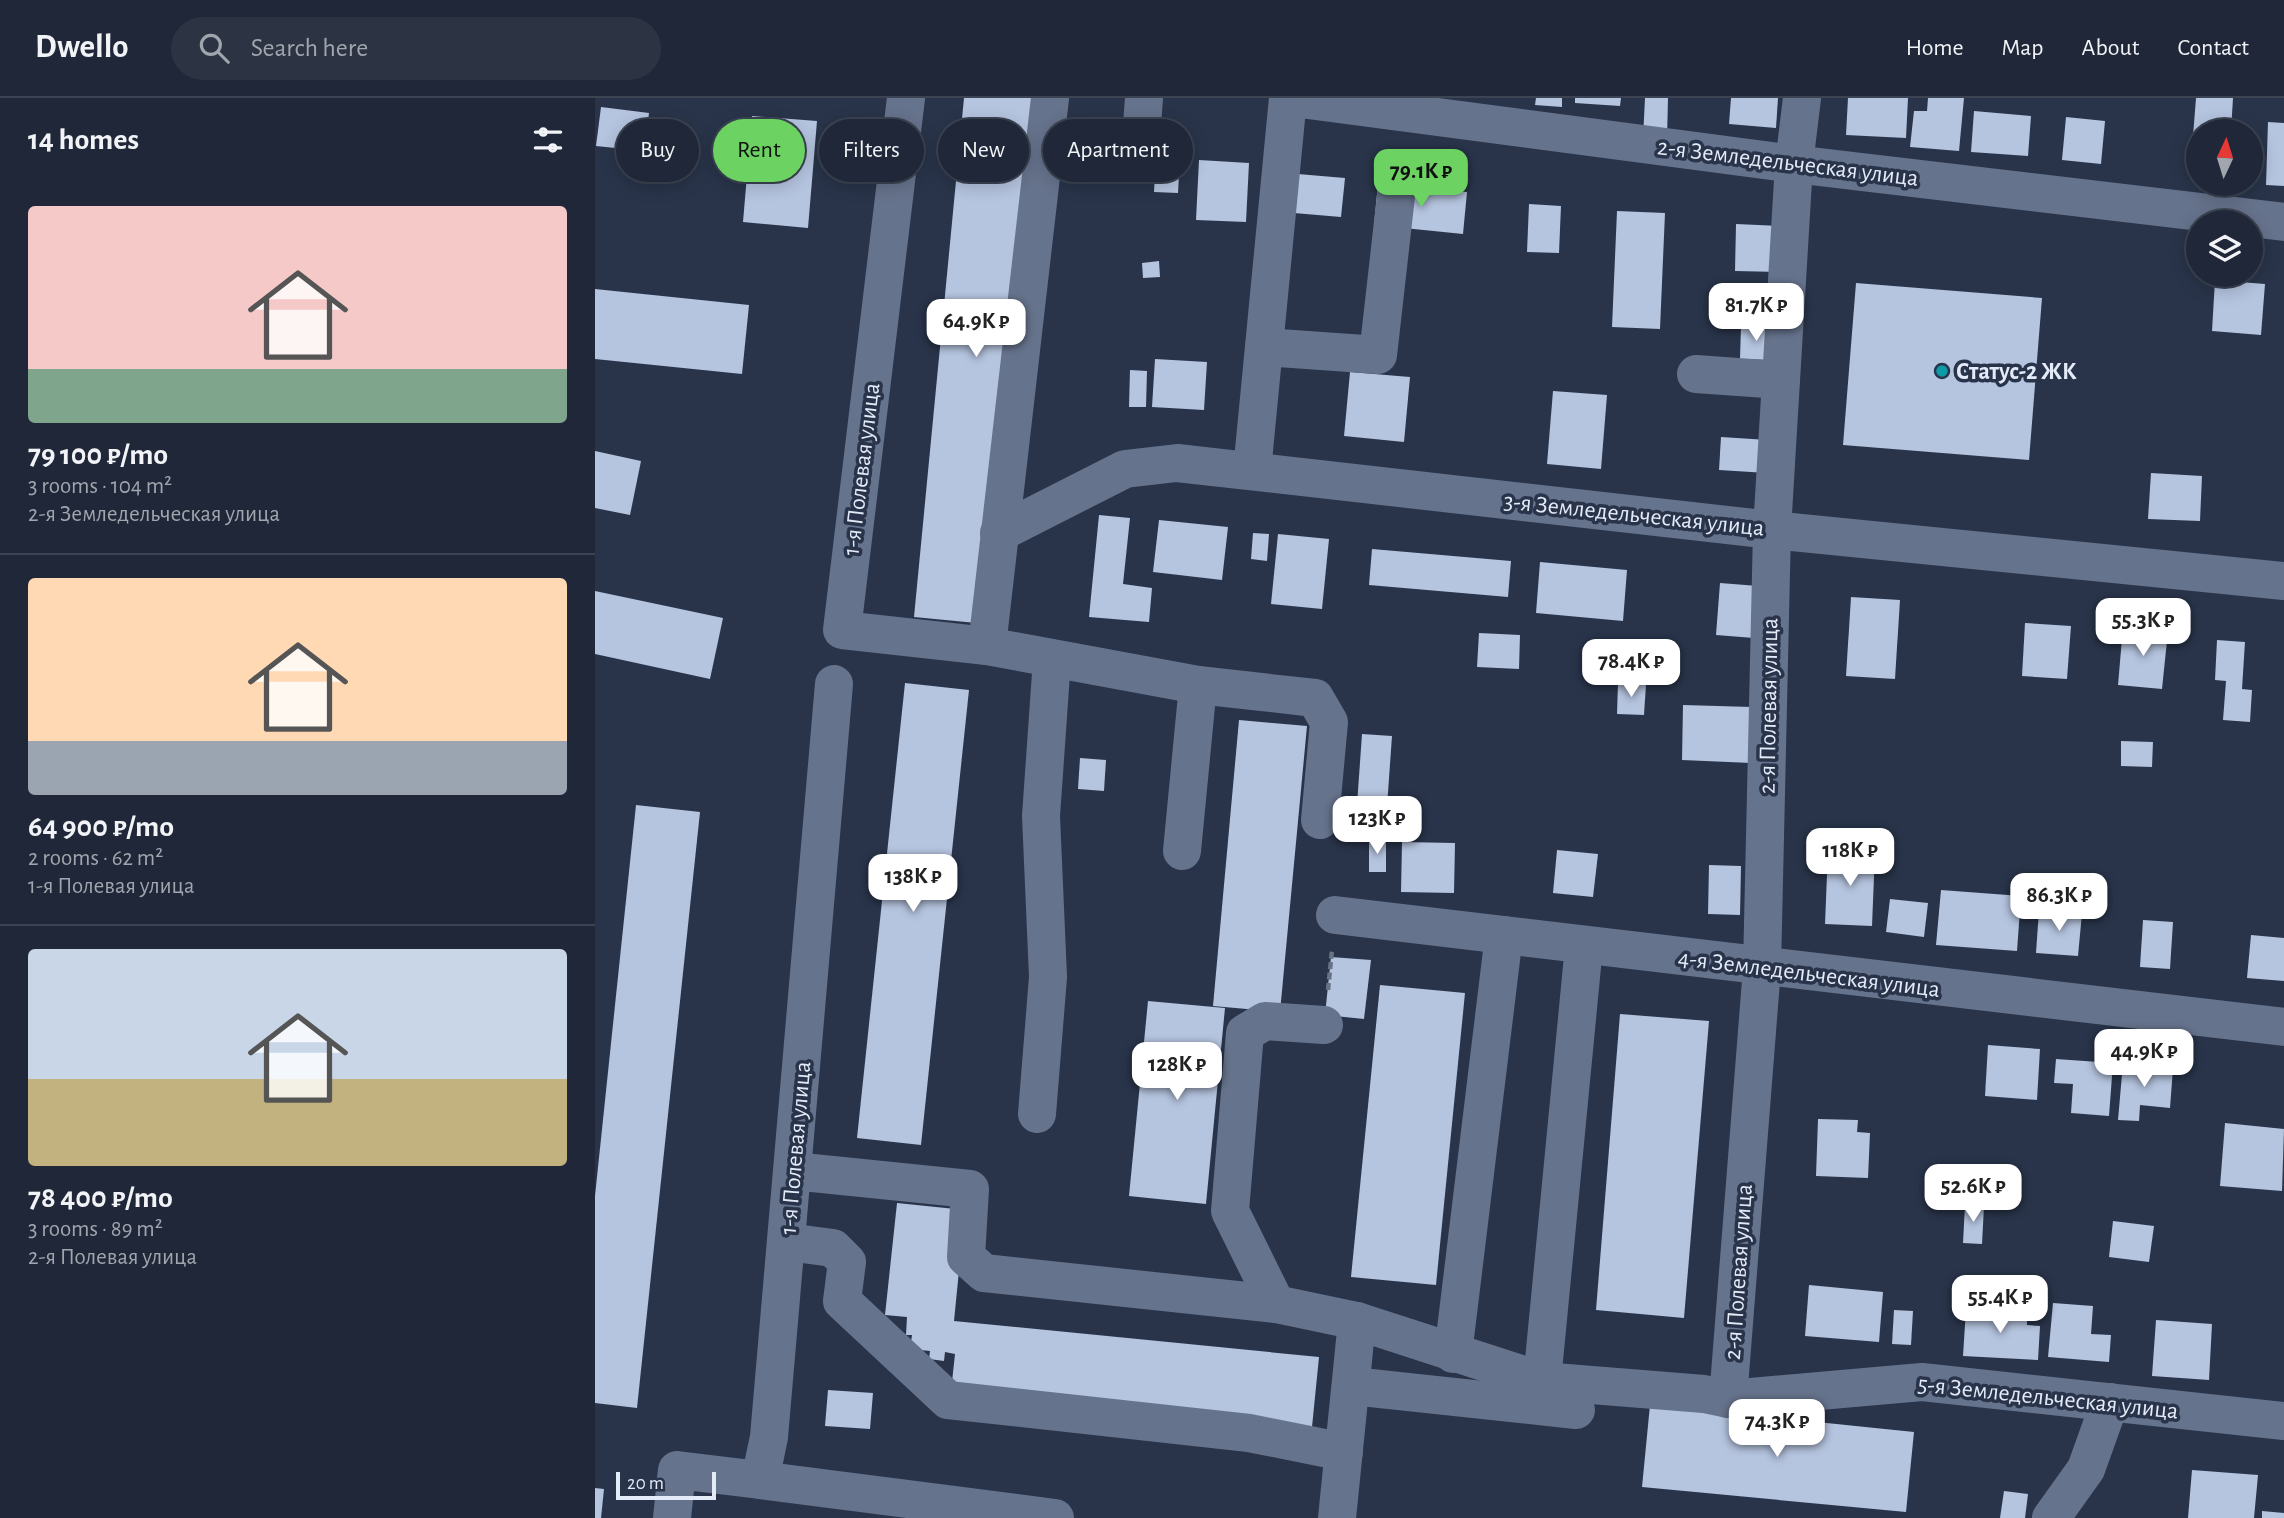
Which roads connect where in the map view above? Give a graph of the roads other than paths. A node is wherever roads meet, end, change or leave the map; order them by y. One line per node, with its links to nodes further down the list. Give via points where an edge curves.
1 (906, 98): 17 (street, 1-я Полевая улица, via 842,631)
2 (1050, 98): 15 (street)
3 (1144, 98): 6 (street)
4 (1291, 98): 7 (street, 2-я Земледельческая улица); 10 (street)
5 (1802, 98): 7 (street, 2-я Полевая улица)
6 (1142, 119)
7 (1794, 164): 9 (street, 2-я Земледельческая улица); 12 (street, 2-я Полевая улица)
8 (1398, 178): 10 (street, via 1378,355)
9 (2284, 222)
10 (1264, 347): 13 (street)
11 (1696, 374): 12 (street)
12 (1781, 380): 14 (street, 2-я Полевая улица)
13 (1252, 471): 14 (street, 3-я Земледельческая улица); 15 (street, 3-я Земледельческая улица, via 1177,463 1125,470)
14 (1772, 530): 16 (street, 3-я Земледельческая улица); 26 (street, 2-я Полевая улица)
15 (999, 533): 17 (street)
16 (2284, 581)
17 (987, 646): 18 (street)
18 (1052, 659): 20 (street); 29 (street, via 1041,816 1048,977)
19 (834, 684): 30 (street, 1-я Полевая улица)
20 (1198, 685): 21 (street, via 1315,698 1329,722); 22 (street)
21 (1320, 820)
22 (1182, 851)
23 (1335, 915): 24 (street, 4-я Земледельческая улица)
24 (1504, 935): 25 (street, 4-я Земледельческая улица); 34 (street)
25 (1584, 946): 26 (street, 4-я Земледельческая улица); 35 (street)
26 (1762, 968): 28 (street, 4-я Земледельческая улица); 37 (street, 2-я Полевая улица)
27 (1324, 1025): 32 (street, via 1265,1021 1245,1033 1230,1211)
28 (2284, 1027)
29 (1037, 1114)
30 (793, 1171): 31 (street, 1-я Полевая улица); 32 (street, 5-я Земледельческая улица, via 971,1189 966,1258 984,1273)
31 (787, 1242): 41 (street, via 833,1248 846,1262 842,1301 948,1400 1249,1433); 42 (street, 1-я Полевая улица, via 769,1437)
32 (1276, 1304): 33 (street, 5-я Земледельческая улица)
33 (1357, 1321): 34 (street, 5-я Земледельческая улица); 36 (street)
34 (1453, 1354): 35 (street, 5-я Земледельческая улица)
35 (1542, 1381): 37 (street, 5-я Земледельческая улица)
36 (1352, 1386): 39 (street); 41 (street)
37 (1728, 1399): 38 (street, 5-я Земледельческая улица, via 1922,1382)
38 (2110, 1402): 40 (street, 5-я Земледельческая улица); 46 (street, via 2086,1469)
39 (1588, 1411)
40 (2284, 1421)
41 (1344, 1452): 45 (street)
42 (760, 1480): 43 (street, via 677,1470); 44 (street)
43 (672, 1518)
44 (1055, 1518)
45 (1337, 1518)
46 (2052, 1518)

